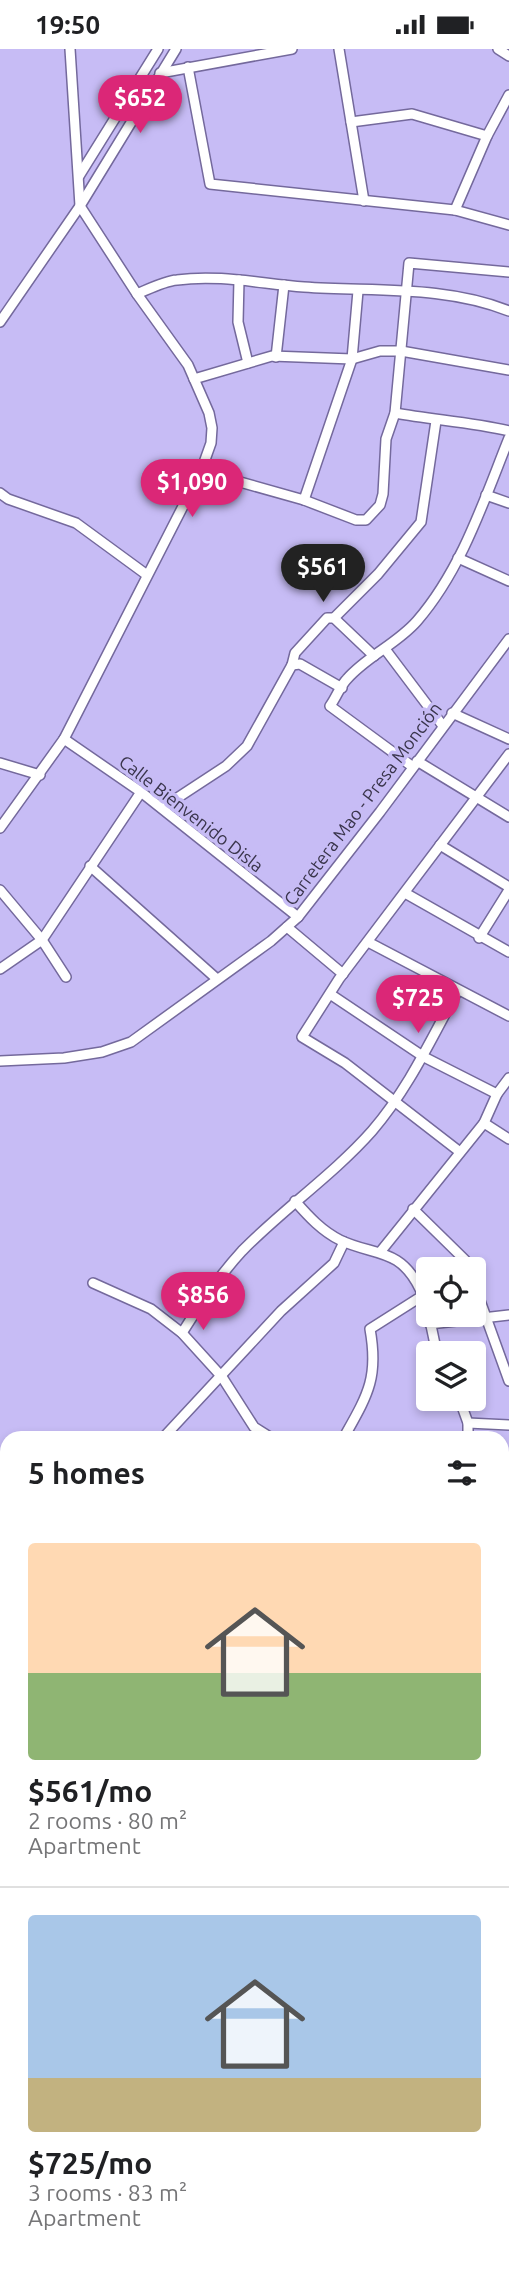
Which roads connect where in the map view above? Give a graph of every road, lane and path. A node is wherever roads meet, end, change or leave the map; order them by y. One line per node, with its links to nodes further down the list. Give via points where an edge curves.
1 (70, 49): 13 (street)
2 (158, 49): 13 (street)
3 (176, 49): 9 (street)
4 (292, 49): 8 (street)
5 (339, 49): 11 (street)
6 (498, 49): 7 (street)
7 (509, 56)
8 (188, 67): 9 (street); 14 (street, via 210,184)
9 (160, 73): 15 (street)
10 (509, 95): 12 (street)
11 (351, 122): 12 (street, via 412,114); 14 (street)
12 (487, 136): 16 (street)
13 (78, 177): 15 (street)
14 (364, 201): 16 (street)
15 (80, 206): 23 (street); 25 (street)
16 (456, 211): 17 (street)
17 (509, 225)
18 (509, 272): 22 (street, via 409,263)
19 (239, 280): 20 (street); 23 (street, via 175,279); 29 (street, via 238,322)
20 (284, 285): 21 (street); 27 (street)
21 (358, 291): 22 (street); 28 (street)
22 (407, 291): 24 (street, via 445,293); 26 (street)
23 (137, 294): 31 (street)
24 (509, 311)
25 (0, 322)
26 (401, 351): 28 (street); 30 (street); 32 (street)
27 (276, 356): 28 (street); 29 (street)
28 (352, 359): 39 (street)
29 (248, 363): 31 (street)
30 (509, 370)
31 (194, 379): 36 (street, via 212,428)
32 (395, 413): 33 (street); 39 (street, via 386,439 382,500 366,520)
33 (436, 421): 34 (street); 44 (street, via 421,522)
34 (509, 431)
35 (509, 438): 38 (street)
36 (201, 471): 39 (street); 42 (street)
37 (0, 493): 42 (street, via 76,523)
38 (486, 495): 40 (street); 41 (street)
39 (304, 500)
40 (509, 503)
41 (458, 558): 43 (street); 46 (street, via 425,612)
42 (147, 575): 52 (street)
43 (509, 581)
44 (334, 618): 47 (street); 48 (street, via 327,618 295,653)
45 (509, 639): 50 (street, Carretera Mao - Presa Monción)
46 (384, 649): 47 (street); 51 (street)
47 (374, 656): 49 (street, via 344,681)
48 (292, 665): 49 (street, via 300,664); 60 (street, via 247,746)
49 (342, 688): 56 (street, via 330,706)
50 (452, 713): 51 (street, Carretera Mao - Presa Monción); 53 (street)
51 (443, 726): 56 (street, Carretera Mao - Presa Monción)
52 (64, 739): 57 (street); 58 (street, Calle Bienvenido Disla)
53 (509, 739)
54 (509, 754): 59 (street)
55 (0, 764): 57 (street)
56 (415, 764): 59 (street); 68 (street, Carretera Mao - Presa Monción)
57 (40, 775): 62 (street)
58 (141, 792): 60 (street, Calle Bienvenido Disla); 64 (street)
59 (476, 798): 61 (street); 63 (street)
60 (162, 809): 68 (street, Calle Bienvenido Disla)
61 (509, 817)
62 (0, 828)
63 (440, 845): 65 (street); 67 (street)
64 (90, 866): 71 (street); 77 (street)
65 (509, 889): 70 (street)
66 (0, 890): 71 (street)
67 (405, 893): 70 (street); 72 (street)
68 (298, 917): 69 (street, Carretera Mao - Presa Monción)
69 (286, 927): 75 (street); 77 (street, Carretera Mao - Presa Monción)
70 (479, 938): 73 (street)
71 (42, 940): 74 (street); 76 (street)
72 (368, 942): 75 (street); 78 (street)
73 (509, 952)
74 (0, 969)
75 (343, 975): 79 (street)
76 (66, 977)
77 (217, 979): 82 (street, Carretera Mao - Presa Monción, via 151,1030 117,1048 64,1058)
78 (458, 990): 80 (street); 81 (street)
79 (330, 994): 81 (street); 85 (street, via 302,1037 345,1063)
80 (509, 1016)
81 (424, 1057): 84 (street); 85 (street)
82 (0, 1061)
83 (509, 1078): 84 (street)
84 (497, 1094): 86 (street)
85 (395, 1103): 88 (street); 89 (street, via 370,1133)
86 (484, 1123): 87 (street); 88 (street)
87 (509, 1139)
88 (460, 1152): 90 (street)
89 (295, 1201): 91 (street, via 323,1230); 101 (street, via 242,1252)
90 (413, 1209): 92 (street); 93 (street)
91 (344, 1242): 92 (street); 102 (street, via 334,1263 281,1311)
92 (381, 1251): 95 (street, via 405,1268)
93 (461, 1257)
94 (93, 1283): 101 (street, via 151,1309)
95 (416, 1286)
96 (416, 1300): 109 (street, via 370,1329 376,1360 365,1401)
97 (486, 1311): 100 (street)
98 (509, 1315): 100 (street)
99 (486, 1318): 100 (street)
100 (489, 1318): 103 (street)
101 (182, 1333): 102 (street)
102 (222, 1377): 107 (street); 108 (street)
103 (509, 1381)
104 (464, 1411): 105 (street)
105 (468, 1423): 106 (street); 110 (street)
106 (509, 1425)
107 (170, 1431)
108 (260, 1431)
109 (348, 1431)
110 (468, 1431)

